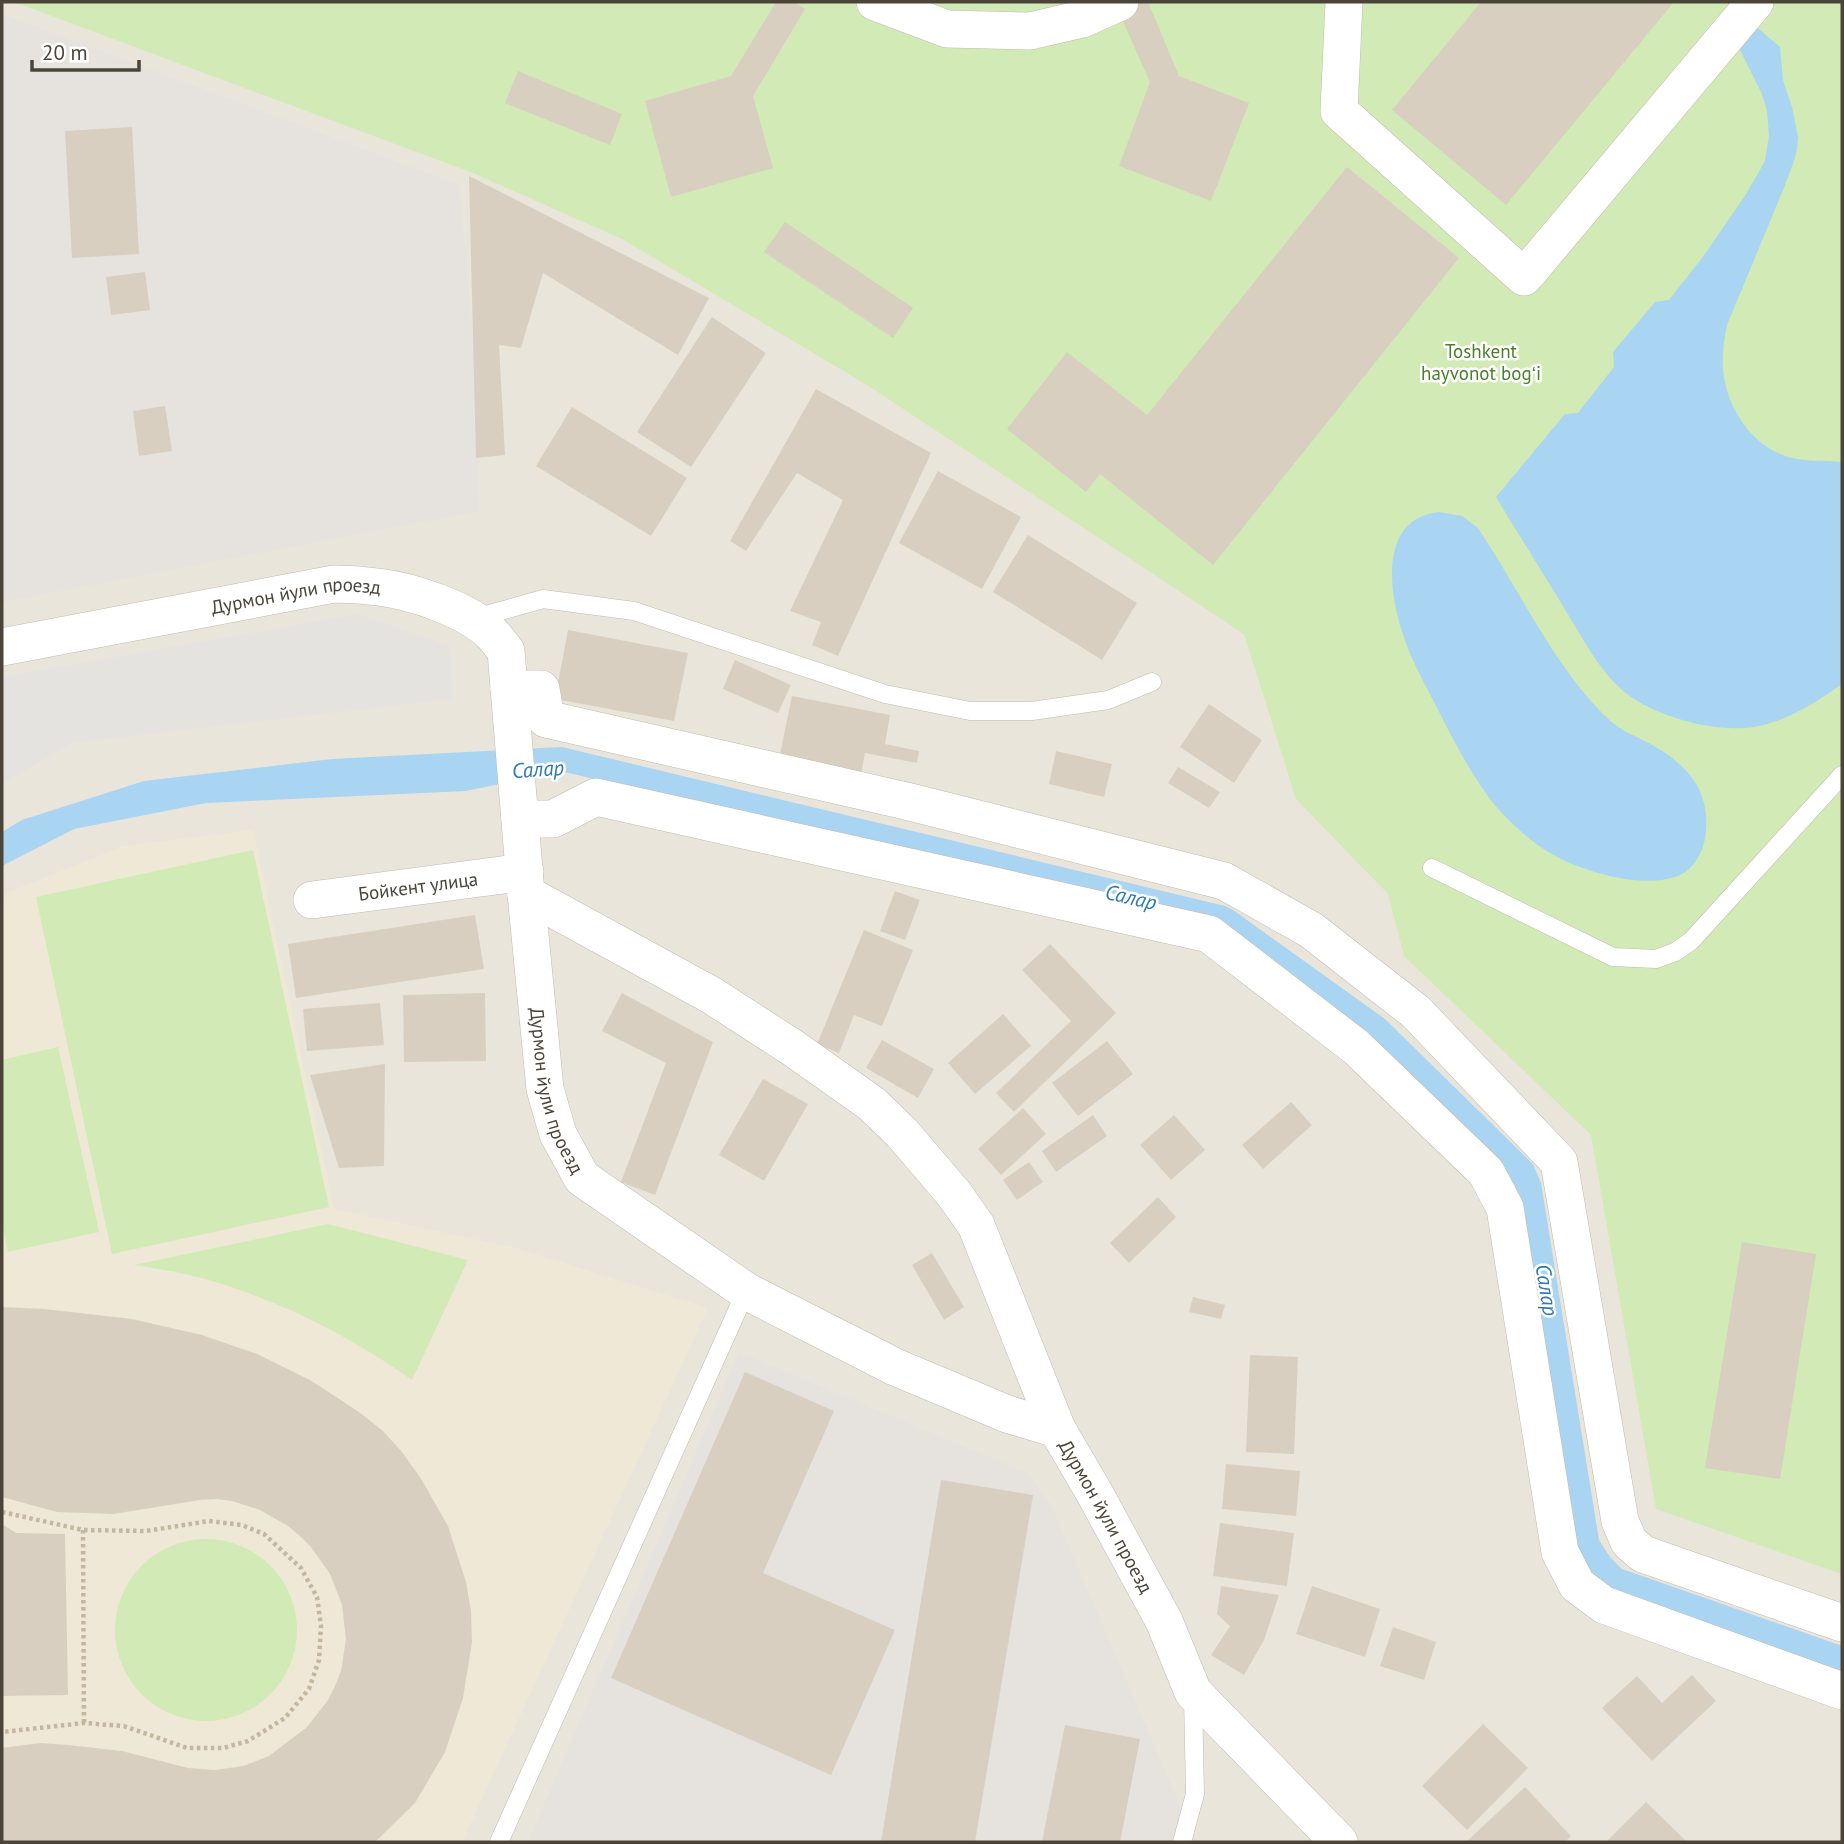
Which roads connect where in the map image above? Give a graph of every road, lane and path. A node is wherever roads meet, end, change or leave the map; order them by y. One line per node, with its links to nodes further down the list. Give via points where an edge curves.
1 (875, 2): 2 (street, via 947,29 1030,32 1082,19)
2 (1120, 2)
3 (1344, 2): 4 (street, via 1339,111 1524,277)
4 (1755, 2)
5 (471, 619): 6 (street, Дурмон йули проезд, via 404,592 334,584); 7 (lane, via 543,599 634,611 885,694 970,711 1032,711 1108,700); 8 (street, Дурмон йули проезд, via 506,651)
6 (2, 647)
7 (1152, 682)
8 (509, 689): 10 (street, Дурмон йули проезд); 18 (street, via 541,689 546,719 906,801 1224,881 1311,930 1416,1012 1559,1163 1620,1521 1629,1542 1643,1553)
9 (1842, 775): 11 (lane, via 1691,940 1656,959 1613,957)
10 (519, 807): 12 (street, Дурмон йули проезд); 19 (street, via 553,819 596,797 1209,934 1356,1047 1486,1172 1504,1208 1560,1552 1577,1585 1604,1605)
11 (1432, 868)
12 (525, 883): 13 (street, Бойкент улица); 14 (street, Дурмон йули проезд, via 545,1089 558,1134 582,1178); 15 (street, via 793,1048 872,1104 902,1133 976,1225)
13 (312, 900)
14 (746, 1291): 15 (street, Дурмон йули проезд, via 895,1367 1007,1414); 23 (lane)
15 (1057, 1429): 20 (street, Дурмон йули проезд, via 1164,1621)
16 (2, 1512): 17 (path)
17 (83, 1530): 21 (path); 21 (path, via 146,1531 209,1521 242,1525 264,1534 301,1568 317,1597 321,1626 319,1660 309,1689 285,1718 248,1741 223,1748 187,1748 124,1726)
18 (1842, 1623)
19 (1842, 1691)
20 (1193, 1692): 24 (lane, via 1195,1794); 25 (street, Дурмон йули проезд)
21 (84, 1723): 22 (path)
22 (2, 1732)
23 (499, 1842)
24 (1182, 1842)
25 (1339, 1842)

